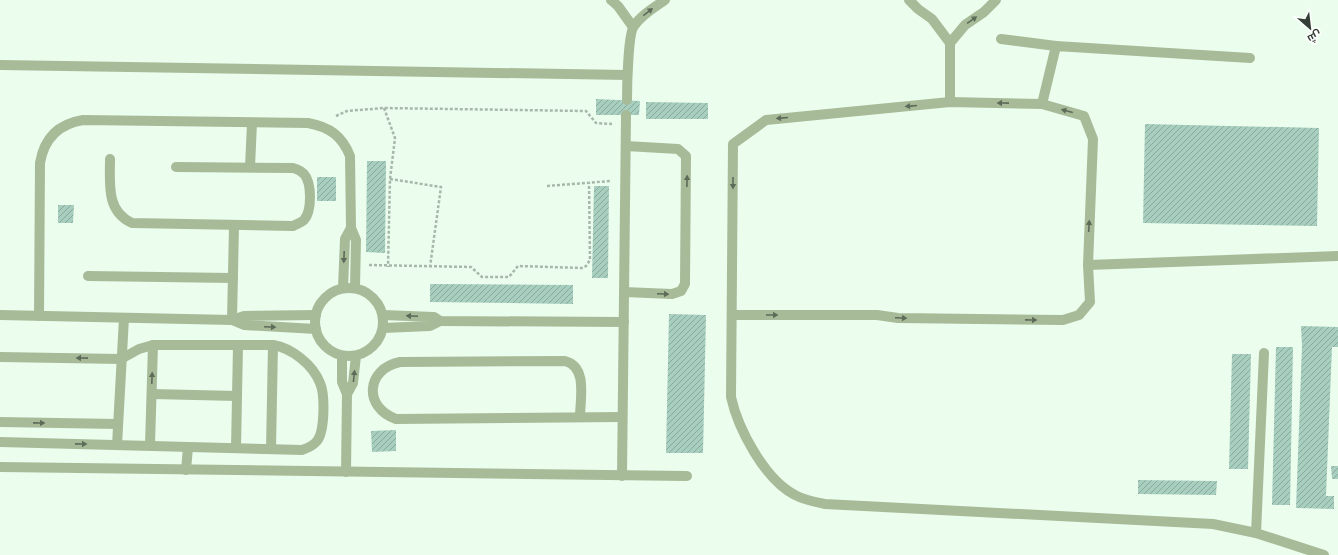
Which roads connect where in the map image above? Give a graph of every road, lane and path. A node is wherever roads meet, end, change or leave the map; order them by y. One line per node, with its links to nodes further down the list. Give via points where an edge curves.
1 (611, 0): 5 (lane)
2 (666, 0): 5 (lane, one-way to 2)
3 (909, 0): 7 (lane, via 932,19)
4 (996, 0): 7 (lane, one-way to 4, via 965,25)
5 (633, 27): 11 (lane)
6 (1001, 39): 8 (lane)
7 (950, 43): 13 (lane)
8 (1056, 46): 9 (lane); 14 (lane)
9 (1250, 58)
10 (0, 65): 11 (lane)
11 (627, 75): 12 (lane)
12 (627, 100)
13 (950, 102): 14 (lane, one-way to 13); 42 (lane, one-way to 42, via 766,120 733,144)
14 (1042, 104): 31 (lane, one-way to 14, via 1093,139 1091,131 1084,116)
15 (384, 108): 16 (path, via 586,111 598,123); 18 (path, via 347,111); 23 (path, via 395,138)
16 (626, 120): 19 (lane)
17 (252, 123): 18 (lane); 22 (lane); 43 (lane, via 82,120 72,122 53,133 46,142 40,163)
18 (320, 125): 28 (lane, via 339,137 350,156)
19 (626, 146): 24 (lane); 38 (lane, one-way to 19, via 672,294 681,291 686,284 686,156 678,149)
20 (110, 159): 27 (lane, via 111,198 118,214 124,220 132,223)
21 (176, 167): 22 (lane)
22 (250, 167): 27 (lane, via 293,168 304,173 309,184 307,215 304,220 293,226)
23 (390, 179): 32 (path); 33 (path, via 440,187)
24 (625, 180): 25 (path); 38 (lane)
25 (589, 183): 26 (path); 33 (path, via 590,260 583,268 518,266 509,277 482,277 471,267)
26 (547, 186)
27 (234, 226): 35 (lane)
28 (352, 228): 30 (lane, via 356,240); 36 (lane, one-way to 36, via 345,239)
29 (1338, 256): 31 (lane)
30 (356, 264): 32 (path); 37 (lane)
31 (1088, 265): 42 (lane, one-way to 31, via 877,315 898,318 1063,320 1079,315 1090,302)
32 (388, 267): 33 (path)
33 (430, 267)
34 (88, 276): 35 (lane)
35 (233, 278): 45 (lane)
36 (343, 288): 37 (lane); 40 (lane, via 326,298)
37 (355, 288): 41 (lane, via 373,298)
38 (624, 292): 47 (lane)
39 (0, 315): 43 (lane)
40 (316, 315): 45 (lane, via 244,316); 49 (lane)
41 (383, 315): 46 (lane, one-way to 41, via 434,317); 48 (lane)
42 (733, 315): 76 (lane, via 731,397 734,413 771,476 795,495 825,504 1193,522)
43 (39, 316): 44 (lane)
44 (124, 318): 45 (lane); 57 (lane)
45 (232, 320): 49 (lane, one-way to 49, via 244,325)
46 (440, 321): 47 (lane); 48 (lane, via 430,326)
47 (624, 322): 62 (lane)
48 (383, 328): 55 (lane, via 374,346)
49 (316, 329): 54 (lane, via 325,347)
50 (153, 345): 51 (lane); 57 (lane); 58 (lane, one-way to 50)
51 (238, 345): 52 (lane); 60 (lane)
52 (274, 345): 70 (lane); 70 (lane, via 287,348 299,356 319,380 323,400 322,431 317,442 302,450)
53 (1264, 353): 76 (lane)
54 (342, 356): 55 (lane); 59 (lane, via 342,382)
55 (356, 356): 59 (lane, one-way to 55, via 353,383)
56 (0, 357): 57 (lane, one-way to 56)
57 (121, 359): 64 (lane)
58 (152, 394): 60 (lane); 67 (lane)
59 (348, 394): 73 (lane)
60 (237, 396): 69 (lane)
61 (580, 417): 61 (lane, via 396,419 387,416 375,402 374,384 383,368 400,362 565,361 574,365 580,373); 62 (lane)
62 (622, 417): 74 (lane)
63 (0, 422): 64 (lane, one-way to 64)
64 (118, 424): 66 (lane)
65 (0, 442): 66 (lane, one-way to 66)
66 (117, 445): 67 (lane)
67 (150, 445): 68 (lane)
68 (188, 446): 69 (lane); 72 (lane)
69 (236, 448): 70 (lane)
70 (272, 449)
71 (0, 467): 72 (lane)
72 (186, 470): 73 (lane)
73 (346, 472): 74 (lane)
74 (622, 476): 75 (lane)
75 (687, 476)
76 (1256, 533): 77 (lane)
77 (1324, 555)

